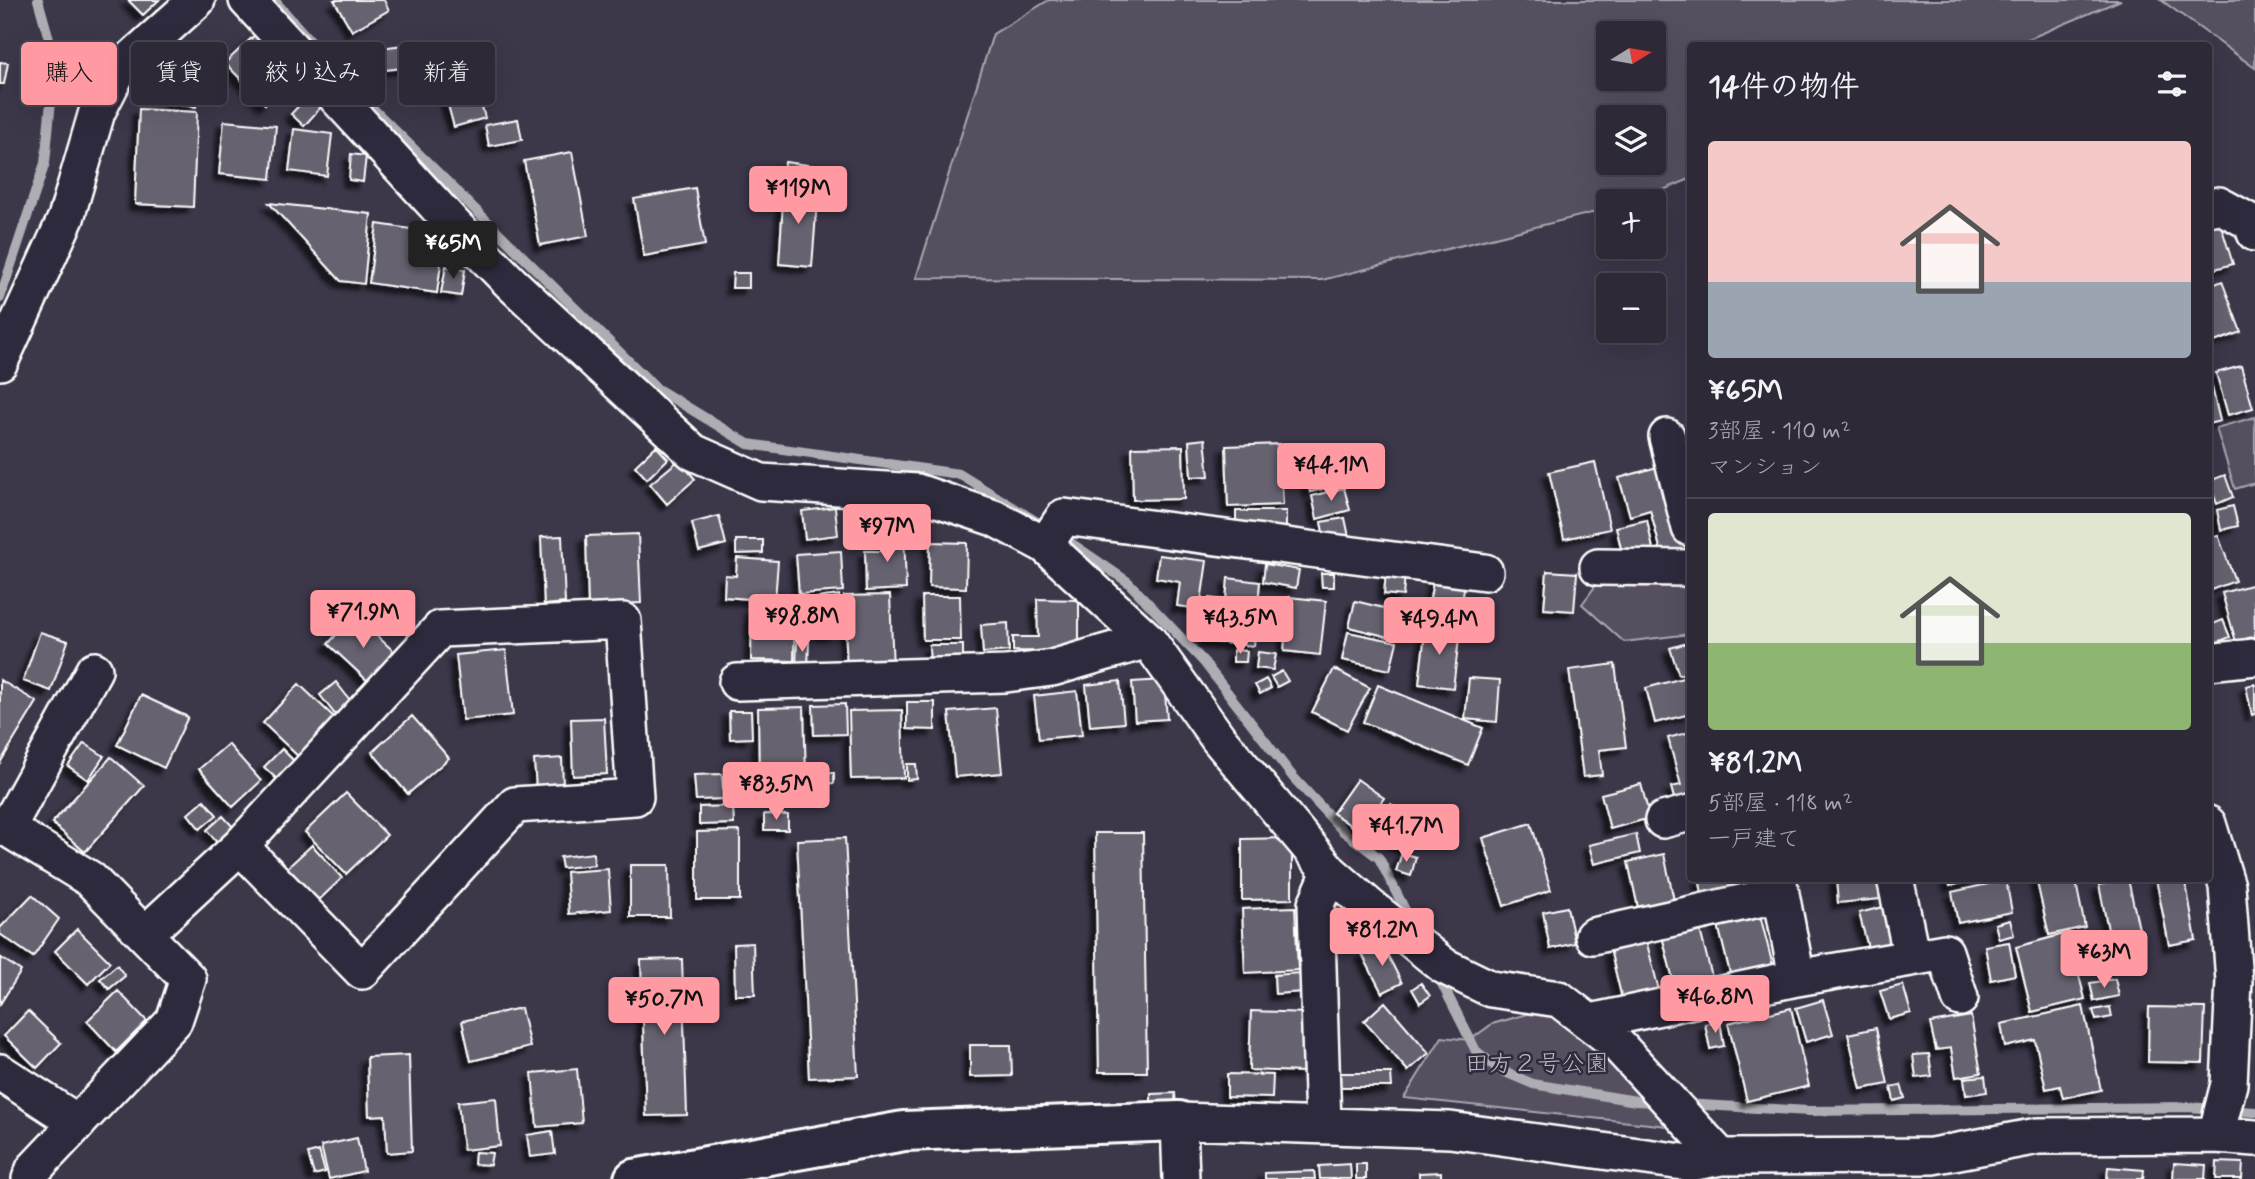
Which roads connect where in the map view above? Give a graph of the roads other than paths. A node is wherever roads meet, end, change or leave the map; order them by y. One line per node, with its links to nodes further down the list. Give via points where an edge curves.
1 (197, 0): 5 (street, via 118,71 97,112 66,218)
2 (247, 0): 8 (street, via 482,254 693,452 761,482 917,492 994,518)
3 (2212, 207): 4 (street, via 2219,205 2252,223)
4 (2255, 233)
5 (0, 362)
6 (1667, 438): 7 (street)
7 (1687, 516)
8 (1045, 545): 11 (street, via 1064,517); 12 (street)
9 (1598, 567): 10 (street)
10 (1687, 568)
11 (1485, 572)
12 (1148, 640): 16 (street, via 1052,668 1006,674); 20 (street, via 1218,738)
13 (2255, 657): 14 (street)
14 (2212, 662)
15 (94, 670): 17 (street)
16 (737, 682)
17 (4, 826): 24 (street, via 90,879)
18 (2212, 831): 22 (street)
19 (240, 846): 19 (street, via 440,629 623,621 635,797 515,805 362,971); 24 (street)
20 (1330, 872): 29 (street, via 1444,966 1491,989 1559,999); 33 (street, via 1316,904)
21 (1896, 882): 26 (street)
22 (2241, 884): 34 (street, via 2230,1084)
23 (1779, 886): 25 (street); 27 (street)
24 (145, 934): 32 (street, via 188,979 174,1021)
25 (1593, 936)
26 (1912, 958): 27 (street); 28 (street, via 1945,952)
27 (1797, 978): 29 (street)
28 (1960, 998)
29 (1590, 1022): 36 (street, via 1615,1042)
30 (0, 1072): 32 (street)
31 (1179, 1121): 33 (street); 39 (street, via 904,1130); 40 (street)
32 (78, 1123): 38 (street, via 34,1168)
33 (1323, 1125): 36 (street, via 1450,1130)
34 (2216, 1135): 35 (street); 37 (street, via 2038,1136)
35 (2255, 1138)
36 (1700, 1166): 37 (street)
37 (1932, 1167)
38 (30, 1179)
39 (634, 1179)
40 (1181, 1179)

